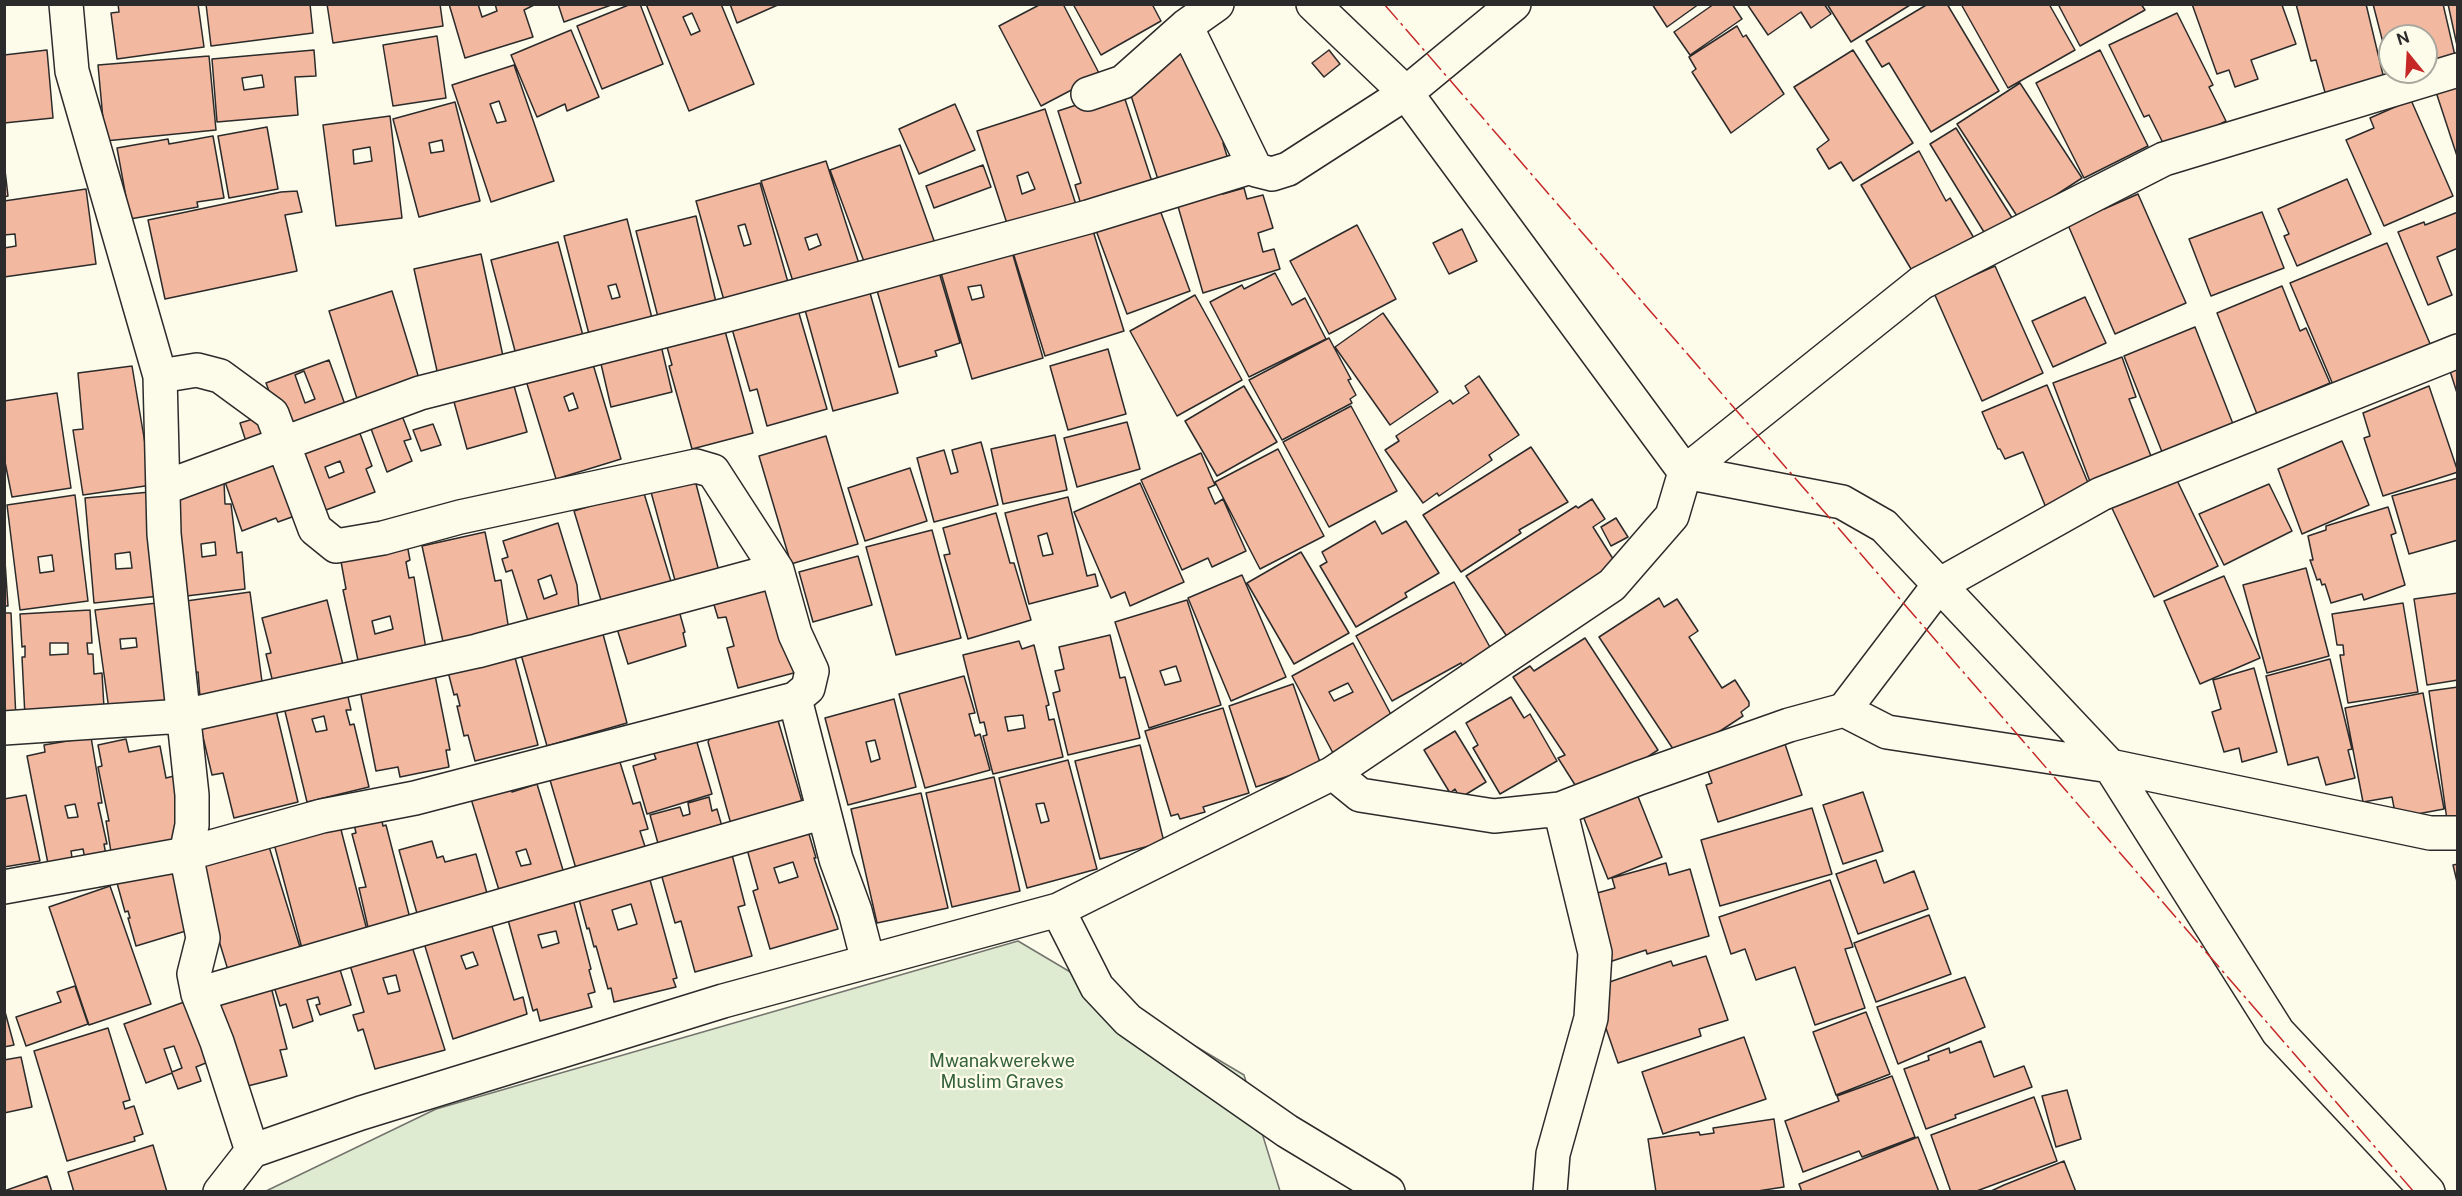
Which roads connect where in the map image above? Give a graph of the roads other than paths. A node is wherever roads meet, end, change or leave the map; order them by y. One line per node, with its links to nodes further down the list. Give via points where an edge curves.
1 (66, 4): 11 (street, via 72,71)
2 (1217, 4): 5 (street)
3 (1313, 4): 7 (street)
4 (1514, 4): 7 (street)
5 (1186, 26): 8 (street, via 1123,82); 9 (street)
6 (2457, 70): 13 (street, via 2164,159 1921,283)
7 (1406, 93): 9 (street, via 1288,169 1272,174); 13 (street)
8 (1088, 94)
9 (1254, 166): 12 (street, via 1088,217 420,393)
10 (2457, 351): 16 (street, via 2101,494)
11 (160, 375): 12 (street, via 197,370 220,376 272,414); 14 (street)
12 (282, 446): 14 (street); 15 (street, via 315,529 336,546 696,466 713,471 722,482)
13 (1685, 472): 16 (street, via 1842,501 1884,526); 22 (street, via 1672,516 1612,585)
14 (163, 488): 19 (street, via 164,534)
15 (777, 570): 17 (street, via 795,634 812,671 808,688); 19 (street, via 477,651)
16 (1939, 585): 18 (street); 21 (street)
17 (795, 699): 24 (street); 26 (street, via 415,798 322,816)
18 (1844, 710): 21 (street, via 1887,732); 23 (street, via 1789,725)
19 (183, 716): 20 (street); 26 (street, via 192,795 192,825)
20 (4, 728)
21 (2110, 766): 25 (street, via 2430,833); 35 (street, via 2278,1032)
22 (1333, 773): 23 (street, via 1360,795 1494,816); 28 (street)
23 (1560, 809): 34 (street, via 1595,953 1591,1018 1554,1154)
24 (824, 812): 29 (street); 30 (street)
25 (2457, 833)
26 (186, 854): 27 (street); 30 (street, via 202,938 194,974)
27 (4, 887)
28 (1058, 909): 29 (street); 33 (street, via 1097,987 1128,1020 1287,1131)
29 (868, 961): 31 (street, via 431,1090)
30 (198, 994): 31 (street)
31 (252, 1151): 32 (street)
32 (220, 1191)
33 (1388, 1191)
34 (1550, 1191)
35 (2428, 1191)

